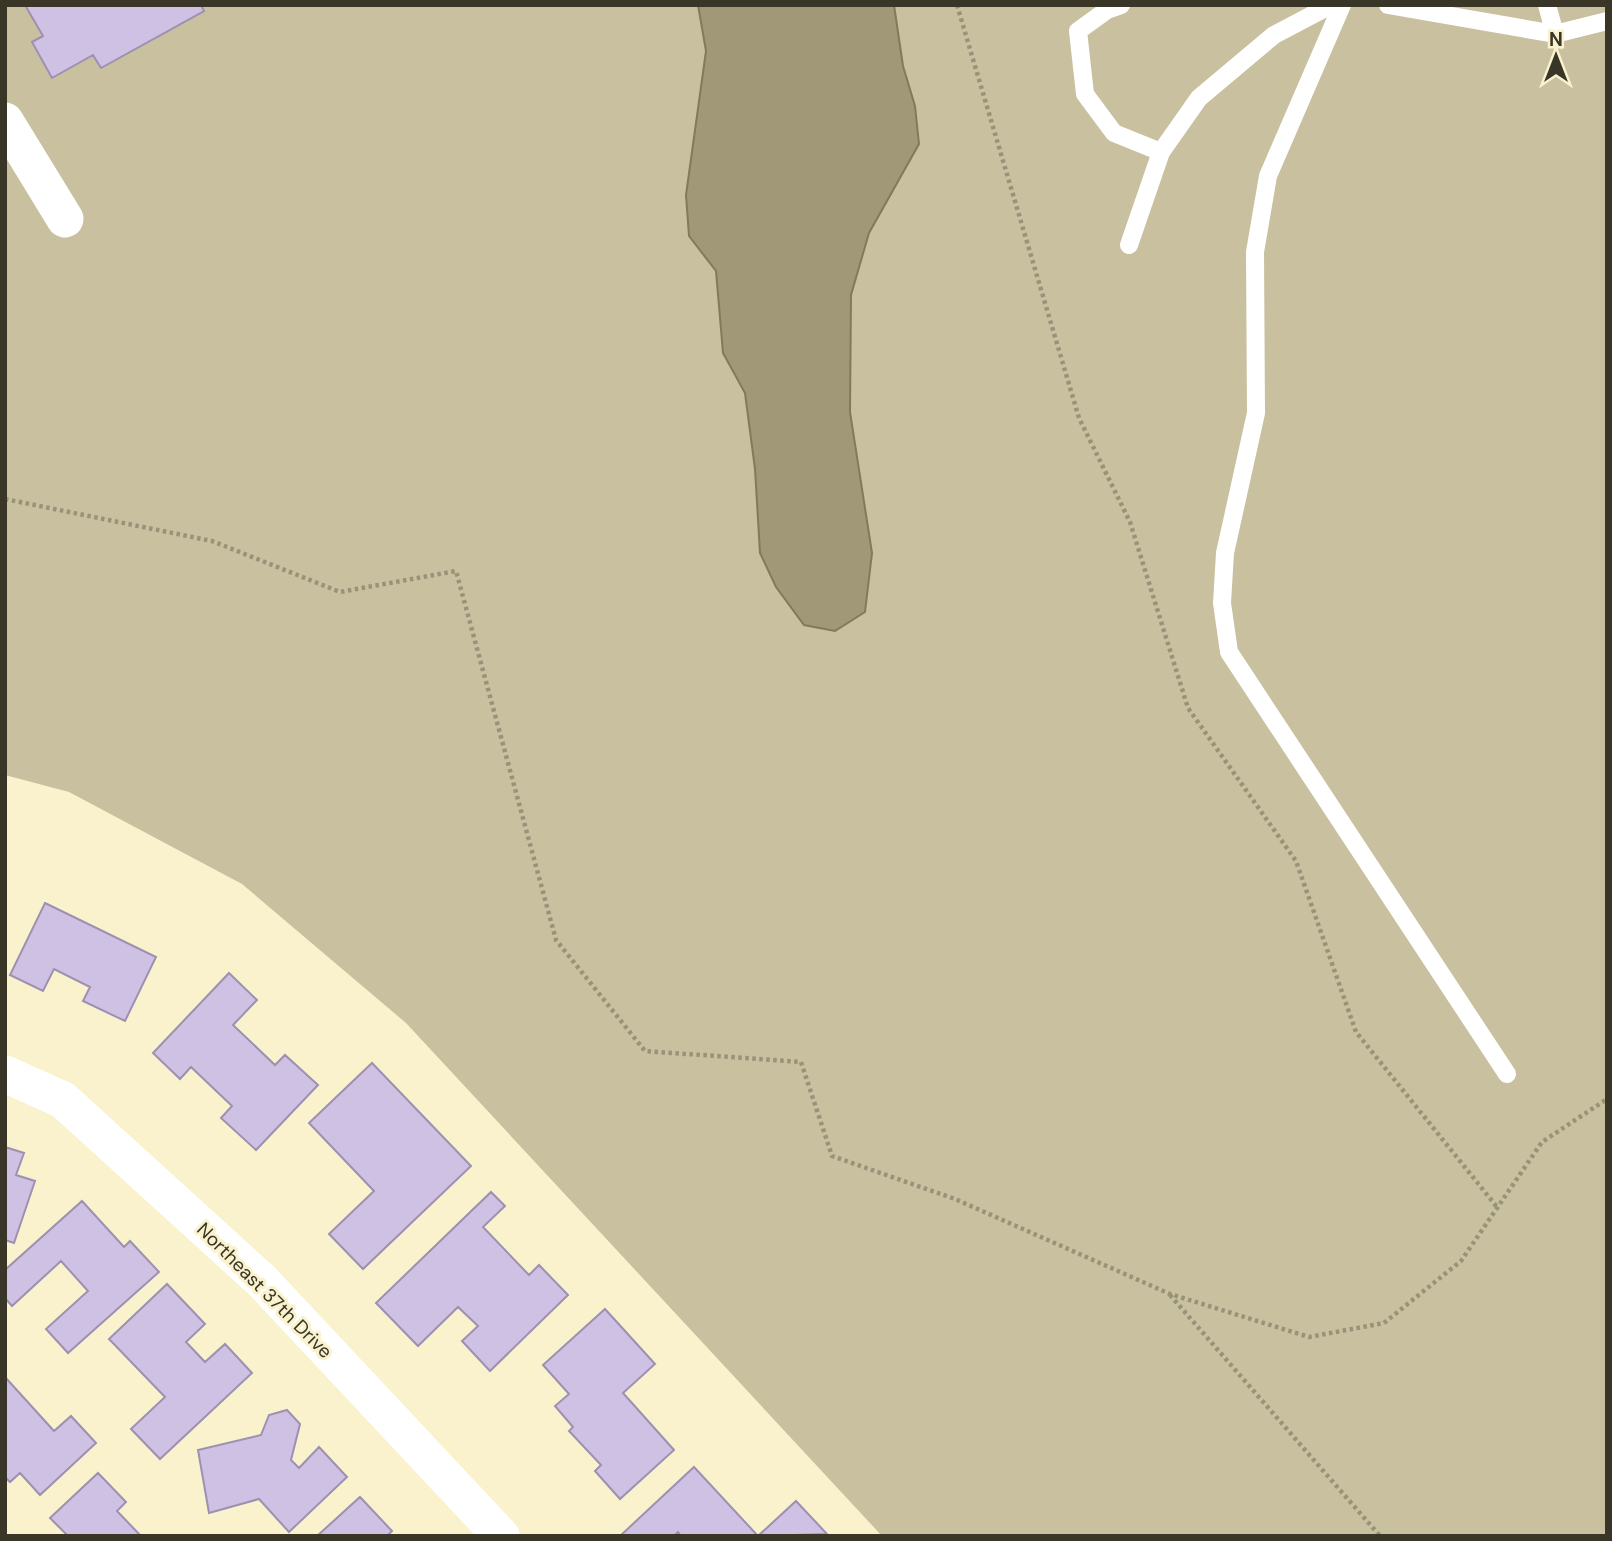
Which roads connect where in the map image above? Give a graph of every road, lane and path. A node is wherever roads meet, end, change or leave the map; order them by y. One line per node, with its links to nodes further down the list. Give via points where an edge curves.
1 (957, 5): 17 (path, via 1079,418 1130,522 1188,708 1296,860 1356,1032)
2 (1121, 5): 10 (lane, via 1078,31 1085,94 1114,133)
3 (1331, 5): 10 (lane, via 1274,35 1199,99)
4 (1342, 5): 15 (lane, via 1268,176 1255,252 1256,414 1225,553 1222,603 1230,652)
5 (1388, 5): 8 (lane)
6 (1547, 5): 8 (lane)
7 (1607, 21): 8 (lane)
8 (1555, 34)
9 (5, 121): 11 (street)
10 (1161, 152): 12 (lane)
11 (65, 219)
12 (1129, 245)
13 (5, 499): 18 (path, via 212,541 340,592 456,572 556,940 645,1051 801,1062 832,1156 955,1199)
14 (5, 1074): 19 (street, Northeast 37th Drive, via 63,1100 262,1281)
15 (1507, 1074)
16 (1607, 1099): 17 (path, via 1542,1142)
17 (1497, 1207): 18 (path, via 1461,1261 1384,1323 1309,1337)
18 (1170, 1294): 20 (path)
19 (501, 1536)
20 (1380, 1536)

